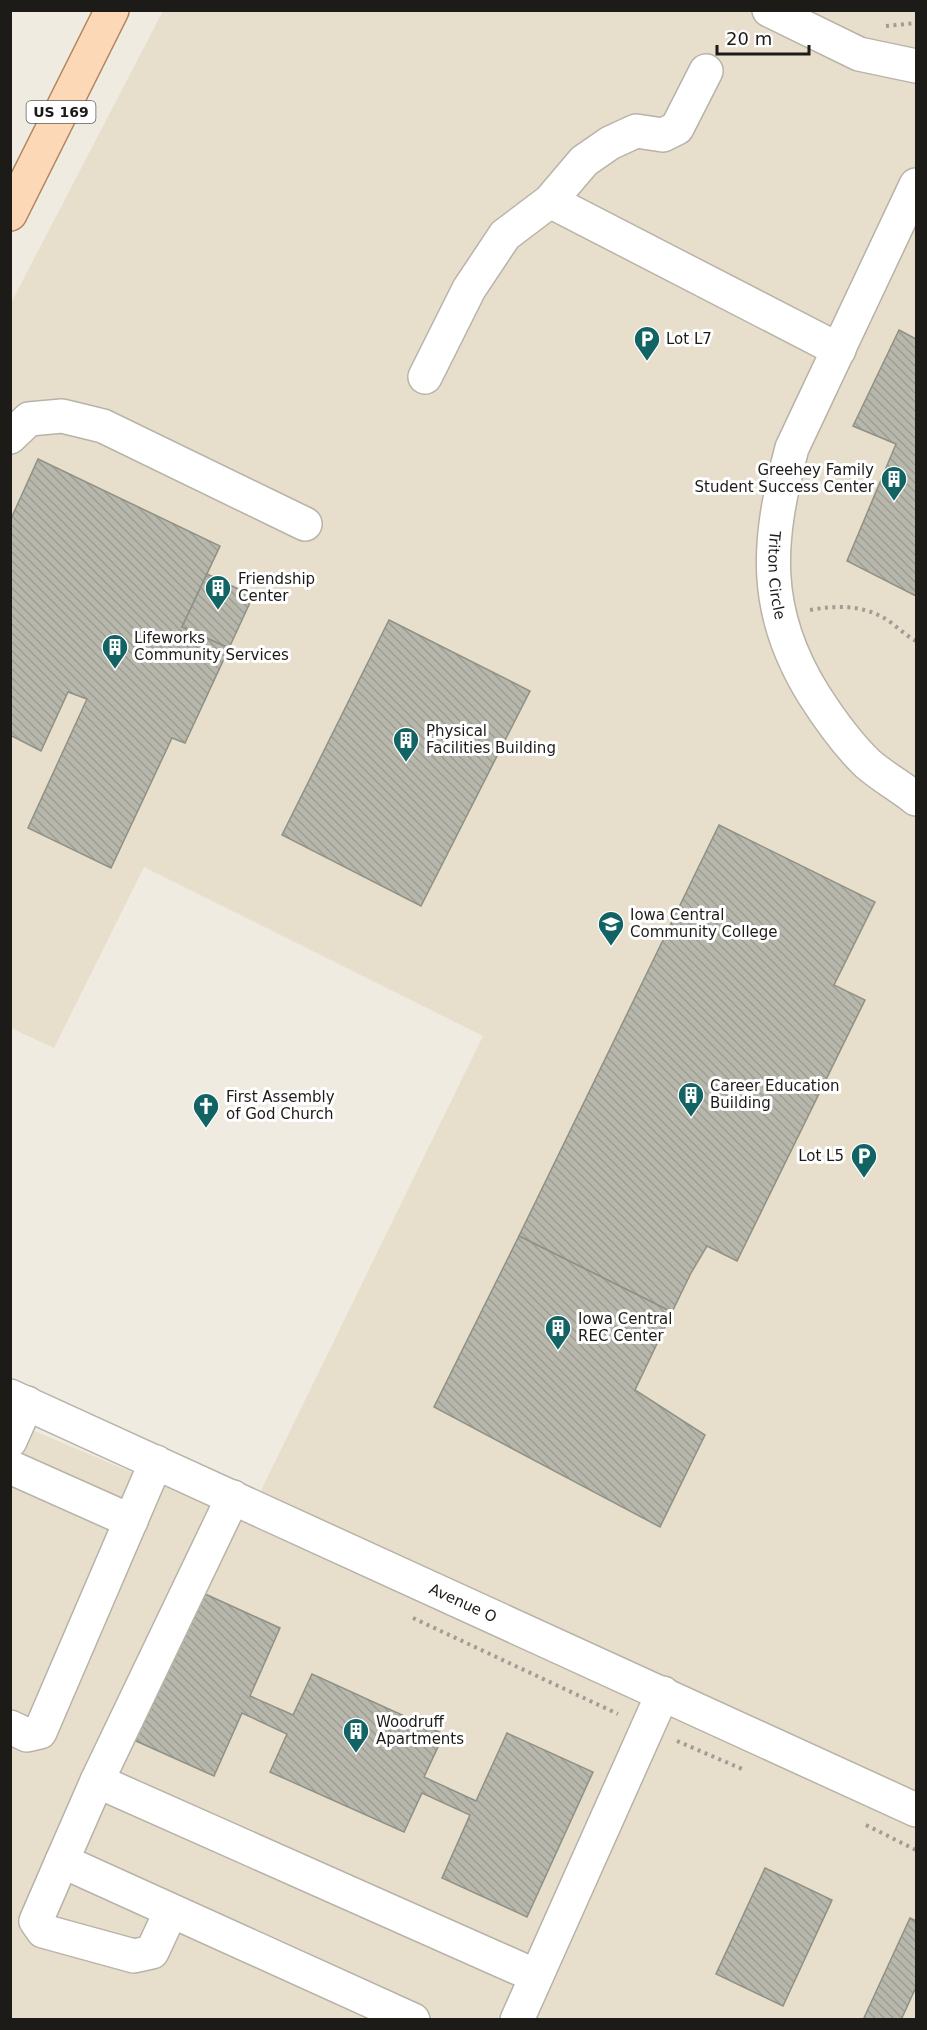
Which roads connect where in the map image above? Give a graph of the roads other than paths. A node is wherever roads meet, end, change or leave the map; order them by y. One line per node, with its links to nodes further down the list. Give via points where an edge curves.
1 (112, 10): 7 (main road, US 169)
2 (769, 10): 3 (street, via 859,54)
3 (916, 66)
4 (706, 71): 6 (street, via 677,128 663,135 636,131 610,143 584,161)
5 (916, 185): 8 (street, Triton Circle)
6 (550, 201): 8 (street); 9 (street, via 505,235 469,289)
7 (10, 214)
8 (839, 350): 12 (street, Triton Circle, via 792,448 780,494 772,574 778,615 791,653 833,725 868,764)
9 (425, 377)
10 (10, 437): 11 (street, via 29,419 62,416 103,426)
11 (306, 524)
12 (916, 799)
13 (19, 1399): 14 (street); 15 (street, Avenue O)
14 (10, 1441)
15 (156, 1462): 17 (street, Avenue O); 18 (street)
16 (10, 1467): 18 (street)
17 (233, 1497): 19 (street, Avenue O); 21 (street)
18 (131, 1521): 20 (street, via 40,1732 27,1735)
19 (663, 1693): 22 (street, Avenue O); 25 (street)
20 (10, 1727)
21 (98, 1781): 23 (street); 25 (street)
22 (916, 1810)
23 (62, 1861): 24 (street); 24 (street, via 36,1921 43,1932 134,1956 152,1952)
24 (171, 1911): 26 (street)
25 (536, 1976): 27 (street)
26 (413, 2019)
27 (517, 2019)

